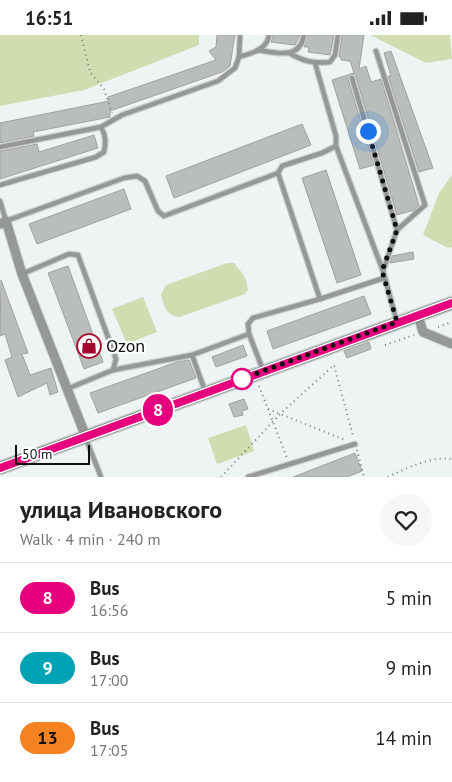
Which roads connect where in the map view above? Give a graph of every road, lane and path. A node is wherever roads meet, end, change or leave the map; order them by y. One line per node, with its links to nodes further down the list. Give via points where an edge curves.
1 (81, 35): 12 (path, via 90,72 104,89)
2 (240, 35): 9 (lane)
3 (269, 35): 6 (lane, via 268,41)
4 (304, 35): 8 (lane, via 303,43)
5 (338, 35): 10 (lane, via 335,55 330,62)
6 (258, 50): 8 (lane); 9 (lane)
7 (376, 51): 20 (lane, via 425,205)
8 (289, 53): 10 (lane)
9 (239, 57): 13 (lane, via 235,68 218,81 122,115)
10 (314, 63): 14 (lane, via 336,136)
11 (352, 78): 20 (lane)
12 (114, 118)
13 (101, 127): 15 (lane); 17 (lane, via 106,143 104,152 96,157)
14 (336, 146): 16 (lane, via 282,166); 21 (lane)
15 (0, 147)
16 (278, 173): 19 (lane, via 164,216 158,211 145,181 137,176); 24 (lane)
17 (0, 185)
18 (0, 201): 19 (lane)
19 (3, 222): 22 (street)
20 (397, 230): 21 (lane)
21 (382, 271): 23 (lane)
22 (22, 274): 31 (lane, via 69,254 78,255 116,359); 33 (street)
23 (384, 278): 24 (lane); 27 (lane)
24 (320, 299): 28 (lane, via 253,318 248,324)
25 (452, 303): 26 (main road)
26 (418, 315): 27 (main road); 29 (street, via 424,331)
27 (397, 322): 32 (main road)
28 (249, 333): 30 (lane); 32 (lane)
29 (452, 344)
30 (192, 355): 31 (lane); 34 (lane)
31 (113, 370): 33 (lane)
32 (259, 372): 34 (main road); 35 (path)
33 (67, 389): 38 (street)
34 (205, 393): 38 (main road)
35 (268, 409): 36 (path); 37 (path)
36 (280, 414): 37 (path); 39 (path); 39 (path, via 334,365)
37 (273, 422): 41 (path); 44 (path)
38 (86, 437): 42 (main road); 43 (lane)
39 (355, 443): 41 (lane); 46 (path)
40 (452, 459): 47 (path, via 409,467)
41 (289, 465): 45 (lane)
42 (0, 468)
43 (101, 477)
44 (221, 477)
45 (248, 477)
46 (364, 477)
47 (388, 477)

